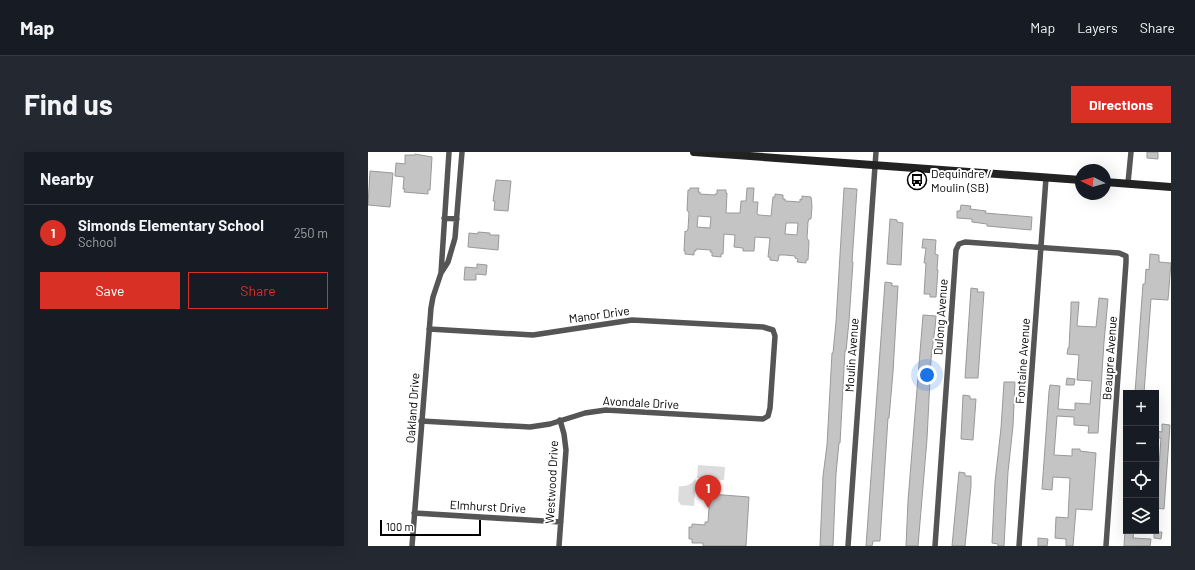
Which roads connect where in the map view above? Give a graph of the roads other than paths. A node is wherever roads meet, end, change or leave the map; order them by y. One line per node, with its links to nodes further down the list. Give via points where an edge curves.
1 (449, 152): 13 (street, Oakland Drive)
2 (462, 152): 14 (street, Oakland Drive)
3 (694, 152): 6 (main road)
4 (876, 152): 7 (street, Moulin Avenue)
5 (1131, 152): 11 (street)
6 (770, 155): 7 (main road)
7 (876, 166): 8 (main road); 25 (street, Moulin Avenue)
8 (1046, 178): 9 (main road); 15 (street, Fontaine Avenue)
9 (1075, 180)
10 (1111, 182): 11 (main road)
11 (1128, 183): 12 (main road)
12 (1171, 187)
13 (444, 218): 14 (street); 16 (street, Oakland Drive)
14 (457, 219): 16 (street, Oakland Drive, via 451,255)
15 (1041, 248): 26 (street, Dulong Avenue, via 970,242 962,242 957,246); 27 (street, Fontaine Avenue); 28 (street, Beaupre Avenue, via 1126,256)
16 (441, 273): 17 (street, Oakland Drive, via 433,297)
17 (429, 329): 18 (street, Manor Drive, via 533,335 615,321 640,320 764,327 773,330 775,336 769,412); 20 (street, Oakland Drive)
18 (766, 417): 19 (street, Avondale Drive, via 757,419 606,410)
19 (560, 420): 20 (street, Avondale Drive, via 530,427); 22 (street, Westwood Drive, via 566,450)
20 (422, 421): 21 (street, Oakland Drive)
21 (414, 513): 22 (street, Elmhurst Drive); 23 (street, Oakland Drive)
22 (560, 522): 24 (street, Westwood Drive)
23 (412, 546)
24 (559, 546)
25 (848, 546)
26 (935, 546)
27 (1019, 546)
28 (1106, 546)

